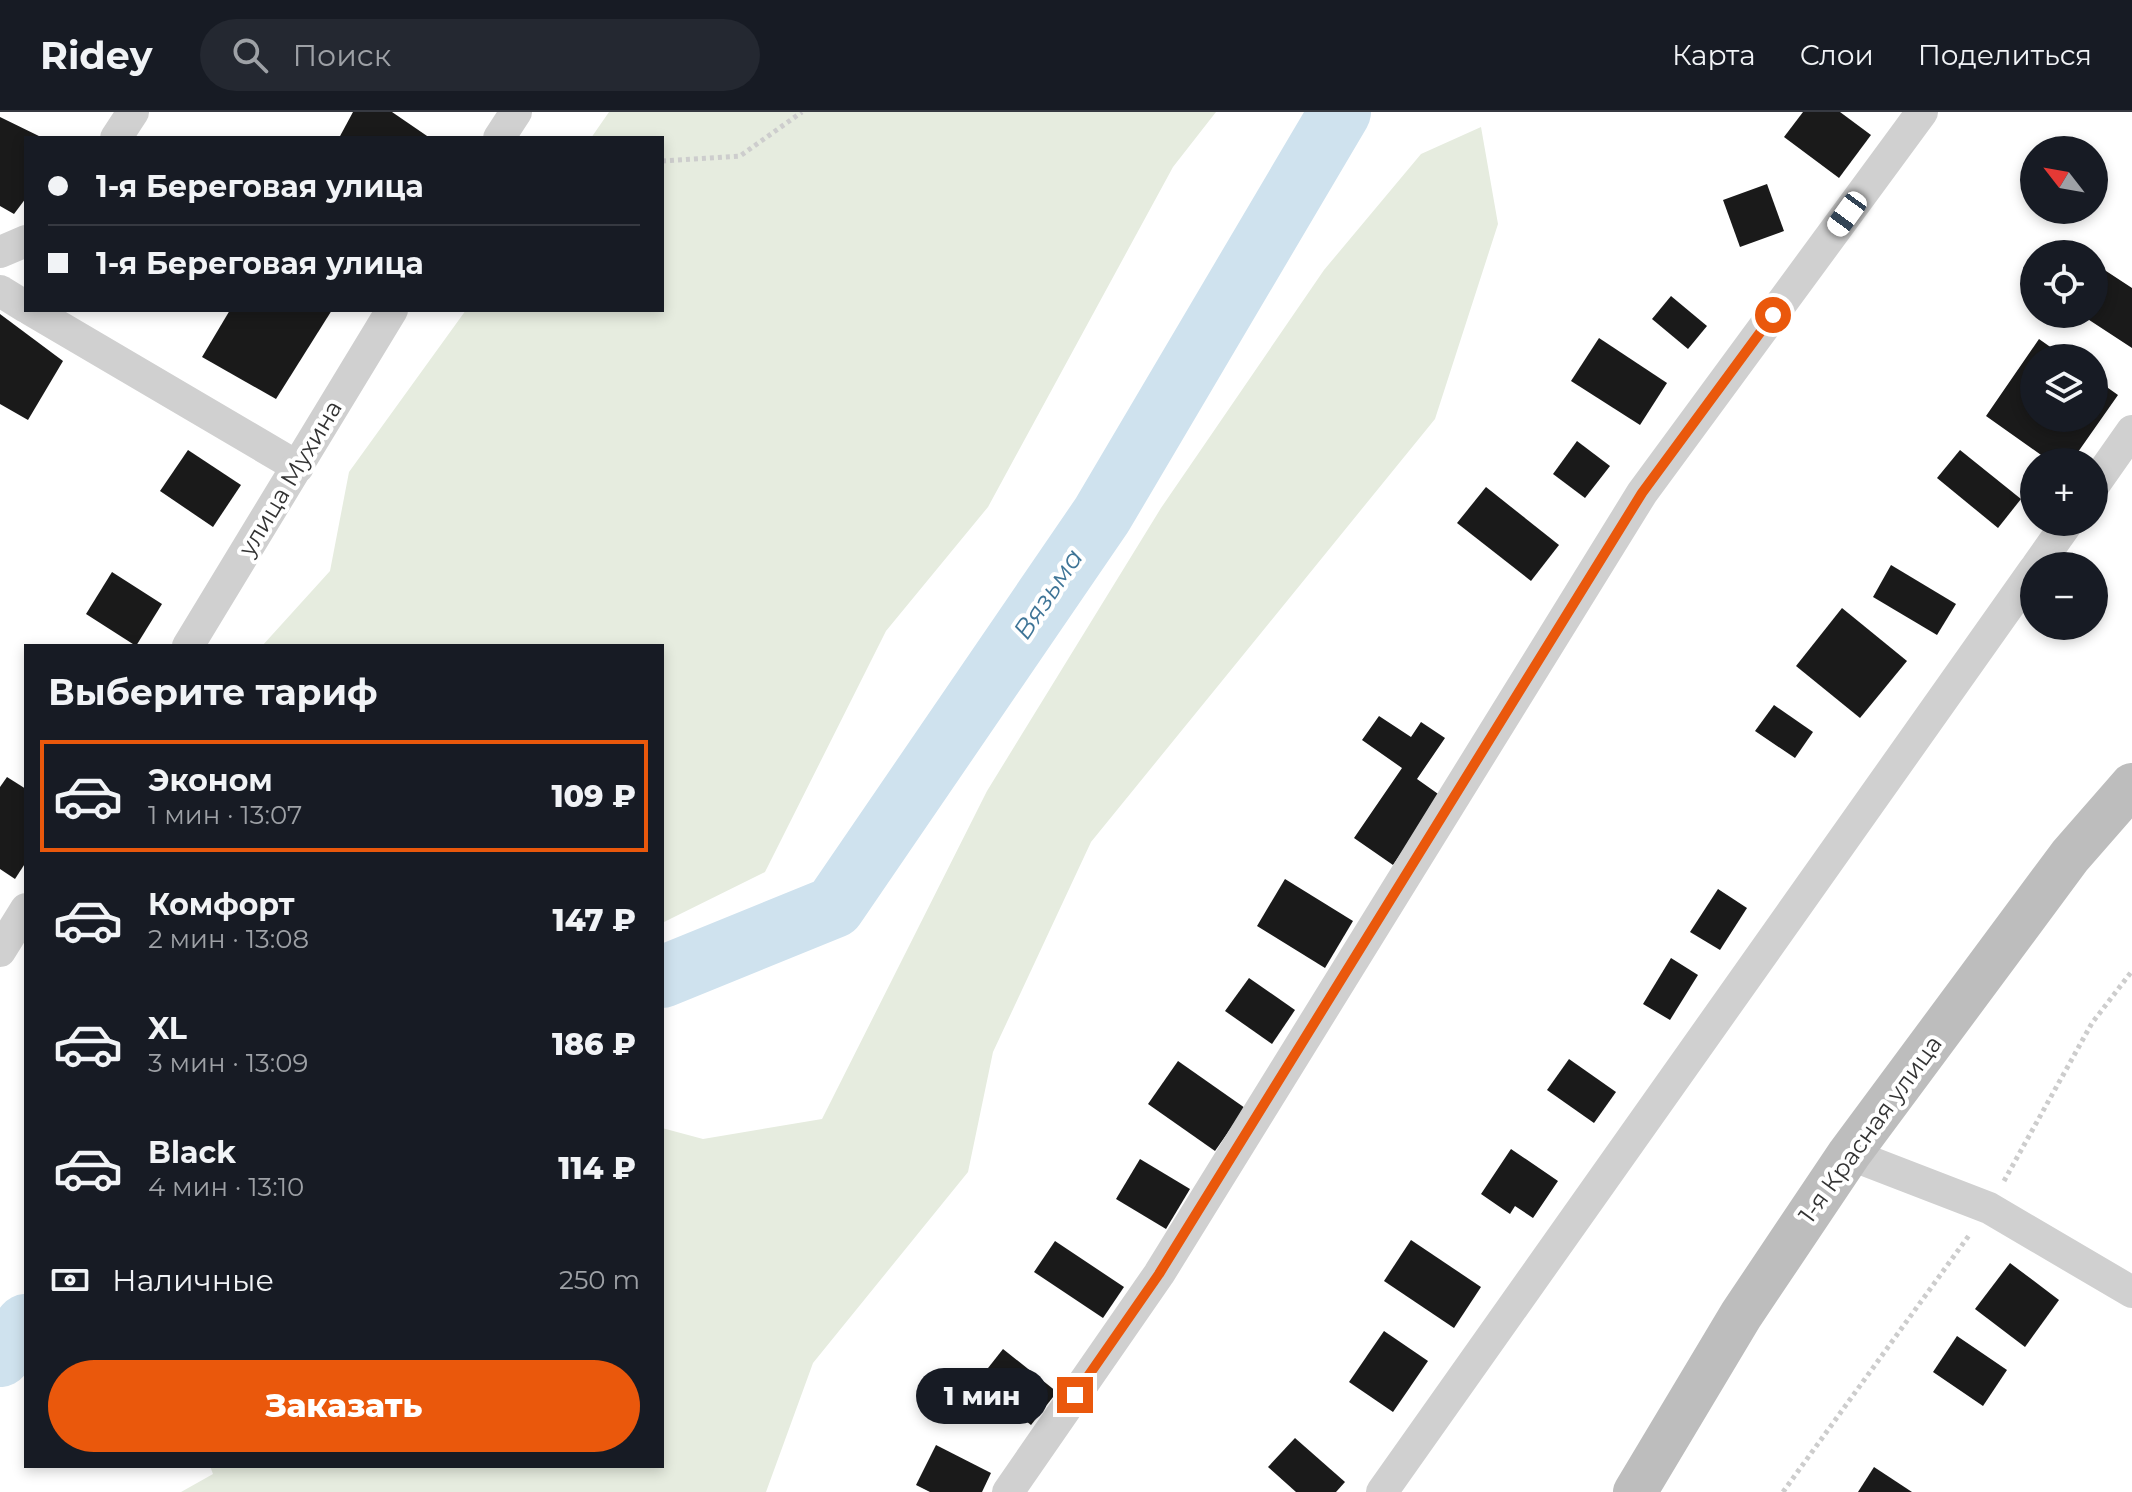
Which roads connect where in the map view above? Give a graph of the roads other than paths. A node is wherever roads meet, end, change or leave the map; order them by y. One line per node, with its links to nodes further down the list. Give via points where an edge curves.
1 (133, 112): 4 (street)
2 (516, 112): 5 (street)
3 (1922, 112): 22 (street, via 1642,493 1159,1274)
4 (117, 136)
5 (500, 136)
6 (24, 242): 7 (street)
7 (0, 252)
8 (0, 291): 9 (street)
9 (24, 306)
10 (34, 312): 14 (street)
11 (391, 312): 14 (street, улица Мухина)
12 (2132, 431): 13 (street)
13 (2108, 465)
14 (298, 467): 16 (street, улица Мухина)
15 (2020, 589): 23 (street)
16 (189, 644)
17 (2132, 785): 20 (main road, 1-я Красная улица, via 2070,856)
18 (24, 912): 19 (street)
19 (0, 951)
20 (1849, 1154): 21 (street, via 1989,1208); 24 (main road, 1-я Красная улица, via 1741,1315)
21 (2132, 1292)
22 (1008, 1492)
23 (1382, 1492)
24 (1635, 1492)

